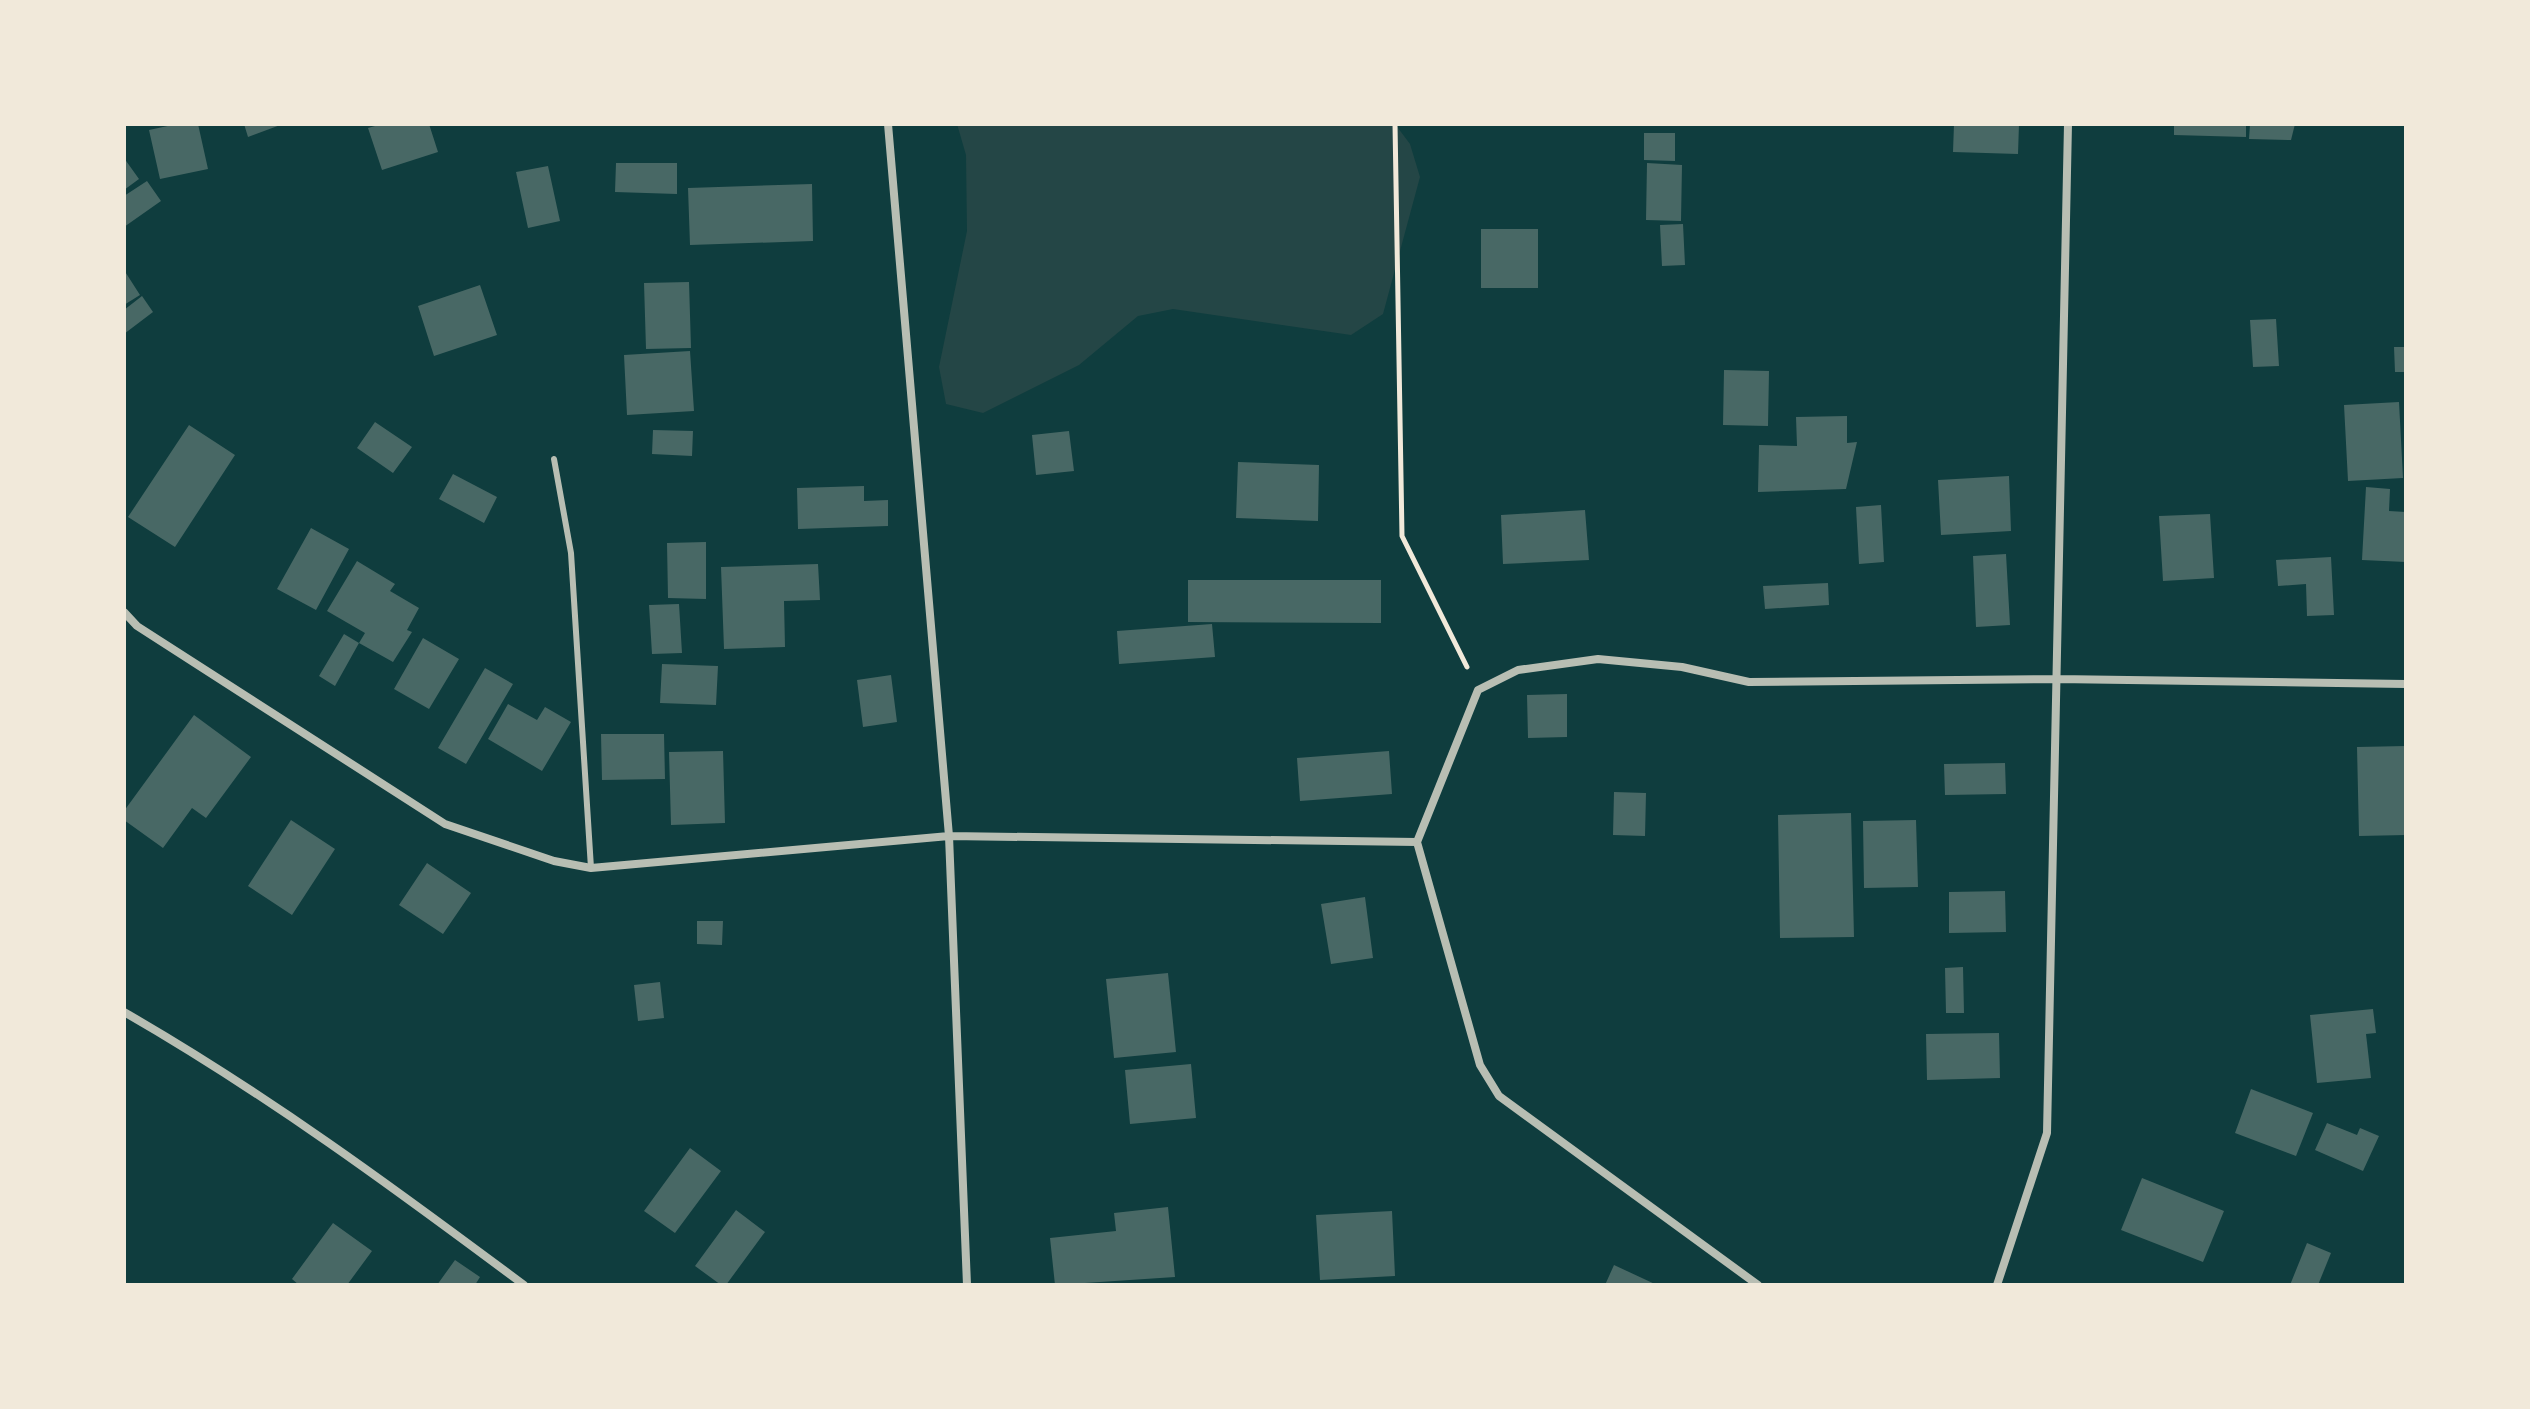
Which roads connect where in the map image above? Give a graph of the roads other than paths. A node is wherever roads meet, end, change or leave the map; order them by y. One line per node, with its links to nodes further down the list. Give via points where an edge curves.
1 (888, 124): 7 (street)
2 (2068, 124): 5 (street)
3 (554, 459): 9 (lane, via 571,553)
4 (124, 612): 9 (street, via 137,626 445,824)
5 (2057, 679): 6 (street); 8 (street, via 1749,682 1682,667 1598,659 1518,670 1478,690); 14 (street, via 2047,1133)
6 (2406, 684)
7 (949, 836): 8 (street); 9 (street); 12 (street)
8 (1417, 842): 13 (street, via 1480,1065 1499,1096)
9 (591, 868)
10 (124, 1012): 11 (street, via 218,1066 335,1145)
11 (524, 1285)
12 (967, 1285)
13 (1758, 1285)
14 (1997, 1285)

